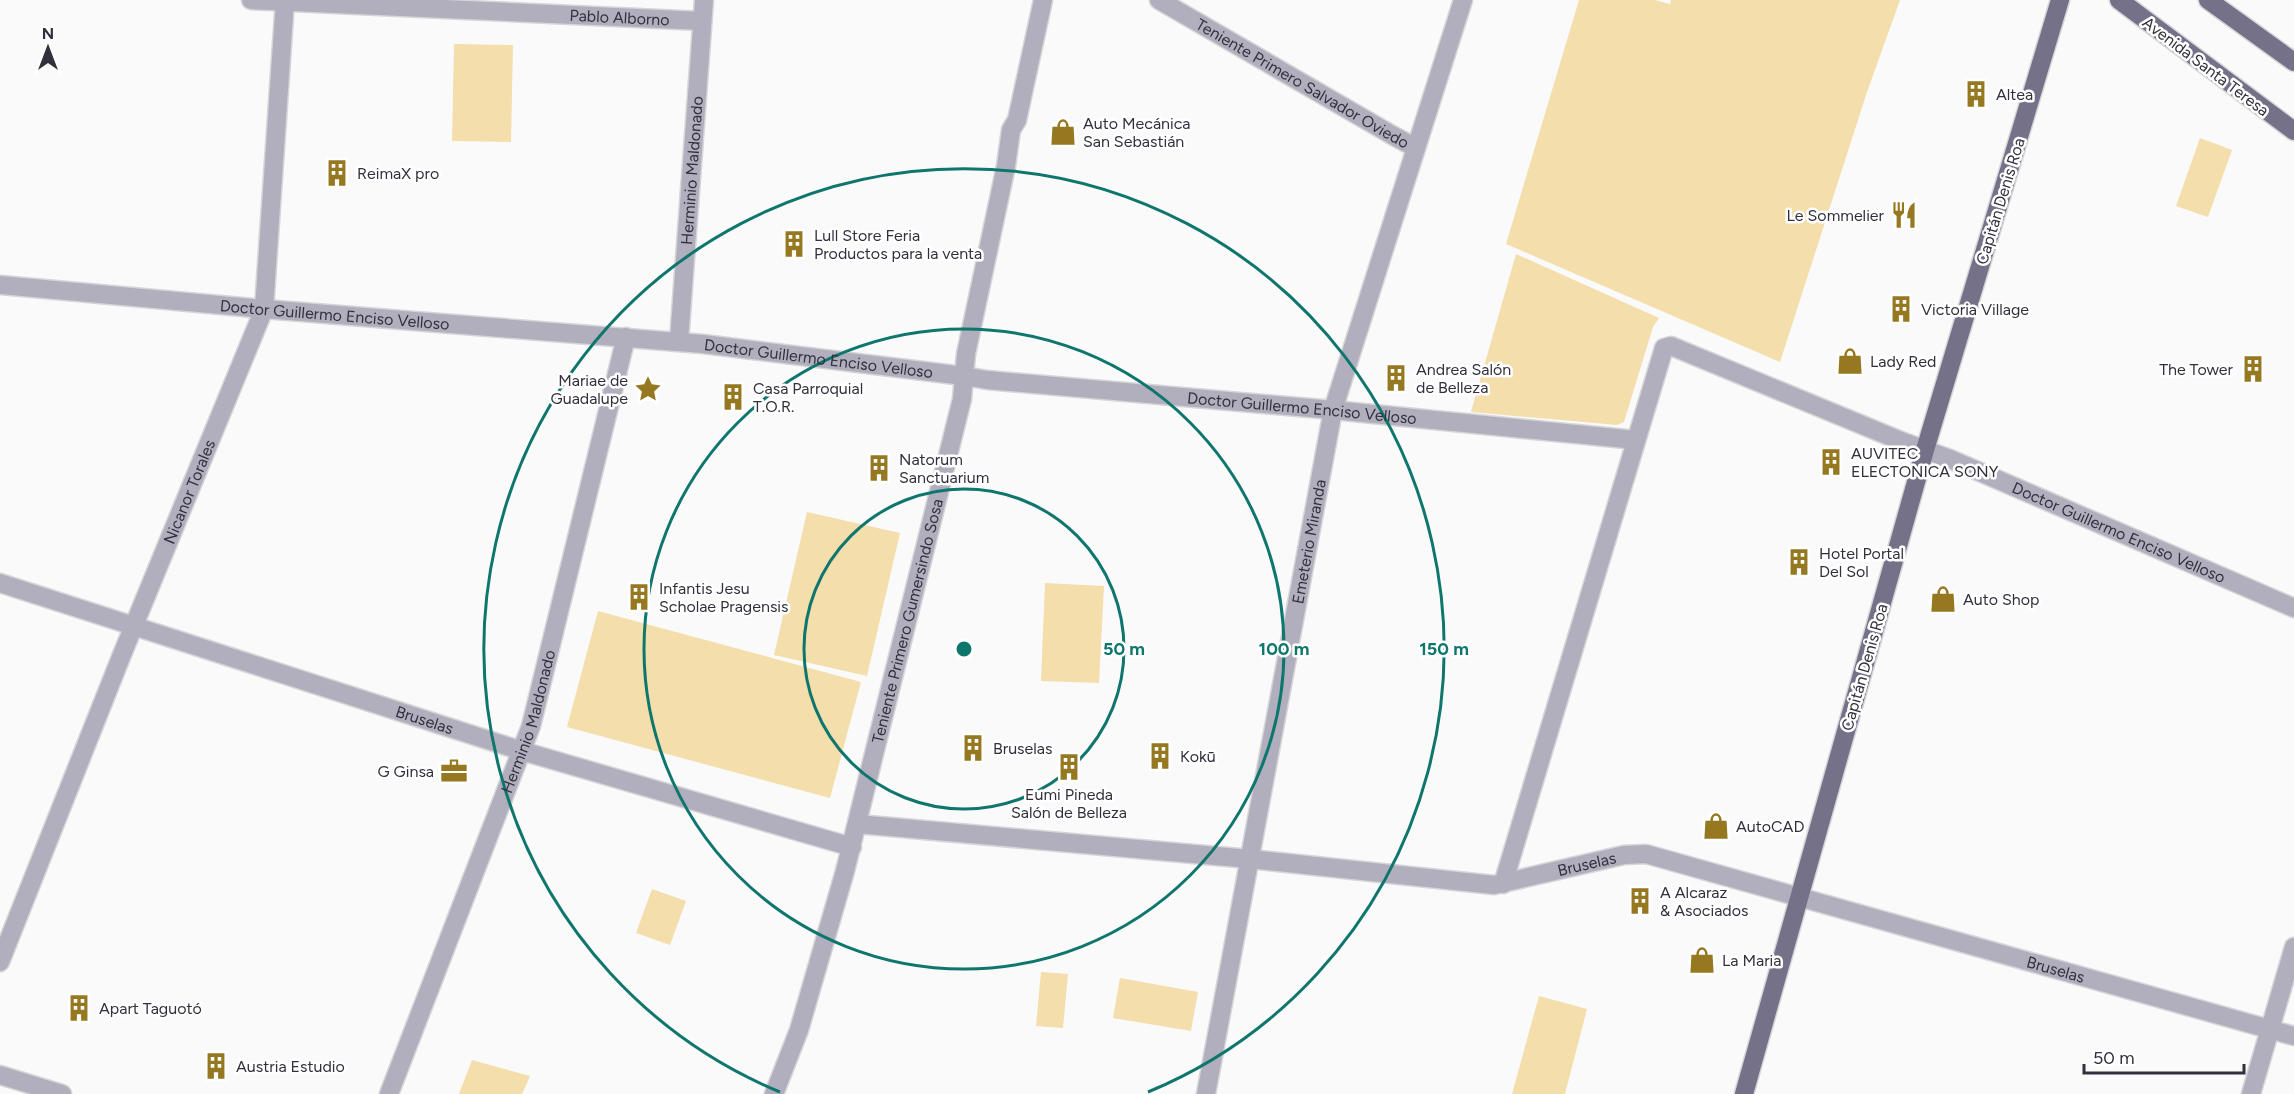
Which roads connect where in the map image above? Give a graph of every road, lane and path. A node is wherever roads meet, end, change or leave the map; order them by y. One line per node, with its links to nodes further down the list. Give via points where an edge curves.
1 (251, 0): 9 (street, Pablo Alborno)
2 (704, 0): 10 (street, Herminio Maldonado)
3 (1043, 0): 18 (street, Teniente Primero Gumersindo Sosa, via 1017,120 1011,130)
4 (1159, 0): 13 (street, Teniente Primero Salvador Oviedo)
5 (1463, 0): 13 (street, Emeterio Miranda)
6 (2060, 0): 21 (main road, Capitán Denis Roa)
7 (2119, 0): 12 (main road, Avenida Santa Teresa)
8 (2208, 0): 11 (main road)
9 (285, 1): 10 (street, Pablo Alborno); 15 (street, Nicanor Torales)
10 (702, 21): 17 (street, Herminio Maldonado)
11 (2294, 62)
12 (2294, 131)
13 (1416, 147): 19 (street, Emeterio Miranda)
14 (0, 285): 15 (street, Doctor Guillermo Enciso Velloso)
15 (264, 309): 16 (street, Doctor Guillermo Enciso Velloso); 24 (street, Nicanor Torales)
16 (626, 338): 17 (street, Doctor Guillermo Enciso Velloso); 25 (street, Herminio Maldonado)
17 (679, 341): 18 (street, Doctor Guillermo Enciso Velloso)
18 (964, 376): 19 (street, Doctor Guillermo Enciso Velloso); 26 (street, Teniente Primero Gumersindo Sosa, via 962,399)
19 (1333, 410): 20 (street, Doctor Guillermo Enciso Velloso); 28 (street, Emeterio Miranda)
20 (1636, 440): 21 (street, Doctor Guillermo Enciso Velloso, via 1664,348 1671,346); 29 (street, Doctor Guillermo Enciso Velloso)
21 (1925, 450): 23 (street, Doctor Guillermo Enciso Velloso); 30 (main road, Capitán Denis Roa)
22 (0, 583): 24 (street, Bruselas)
23 (2294, 608)
24 (135, 625): 25 (street, Bruselas); 32 (street, Nicanor Torales)
25 (522, 751): 27 (street, Bruselas); 37 (street, Herminio Maldonado)
26 (857, 824): 27 (street, Teniente Primero Gumersindo Sosa); 28 (street, Bruselas)
27 (852, 847): 38 (street, Teniente Primero Gumersindo Sosa, via 799,1030)
28 (1250, 859): 29 (street, Bruselas); 39 (street, Emeterio Miranda)
29 (1503, 884): 30 (street, Bruselas, via 1624,855 1646,854)
30 (1798, 896): 33 (street, Bruselas); 40 (main road, Capitán Denis Roa)
31 (2294, 947): 33 (street)
32 (0, 962)
33 (2270, 1030): 34 (street, Bruselas); 41 (street)
34 (2294, 1036)
35 (0, 1075): 36 (street)
36 (62, 1094)
37 (389, 1094)
38 (774, 1094)
39 (1206, 1094)
40 (1744, 1094)
41 (2251, 1094)

